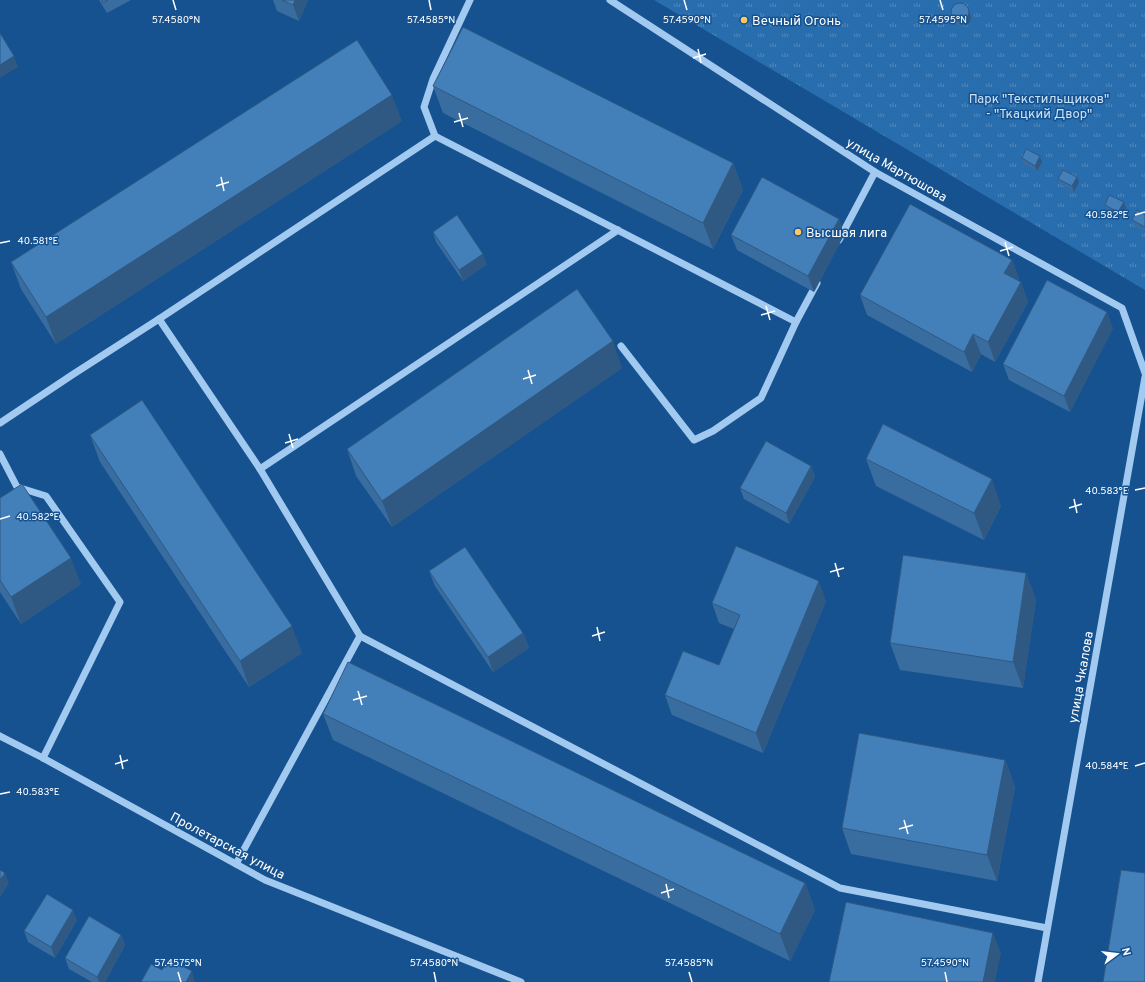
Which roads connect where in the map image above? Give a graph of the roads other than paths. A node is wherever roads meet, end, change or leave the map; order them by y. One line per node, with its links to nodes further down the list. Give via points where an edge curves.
1 (470, 0): 3 (street, via 433,79 424,107)
2 (610, 0): 4 (street, улица Мартюшова)
3 (436, 136): 5 (street); 8 (street)
4 (875, 172): 6 (street); 11 (street, улица Мартюшова, via 1122,308)
5 (618, 230): 9 (street); 15 (street)
6 (835, 247)
7 (821, 274): 9 (street)
8 (160, 319): 13 (street); 15 (street)
9 (796, 322): 10 (street, via 761,398 694,440)
10 (621, 346)
11 (1145, 373)
12 (1145, 376): 20 (street, улица Чкалова)
13 (0, 423)
14 (0, 454): 18 (street, via 17,487 46,496 120,602)
15 (260, 468): 16 (street)
16 (360, 636): 19 (street); 20 (street, via 840,888)
17 (0, 736): 18 (street, Пролетарская улица)
18 (43, 758): 19 (street, Пролетарская улица)
19 (236, 864): 21 (street, Пролетарская улица, via 265,880)
20 (1048, 928): 22 (street, улица Чкалова)
21 (521, 982)
22 (1038, 982)

